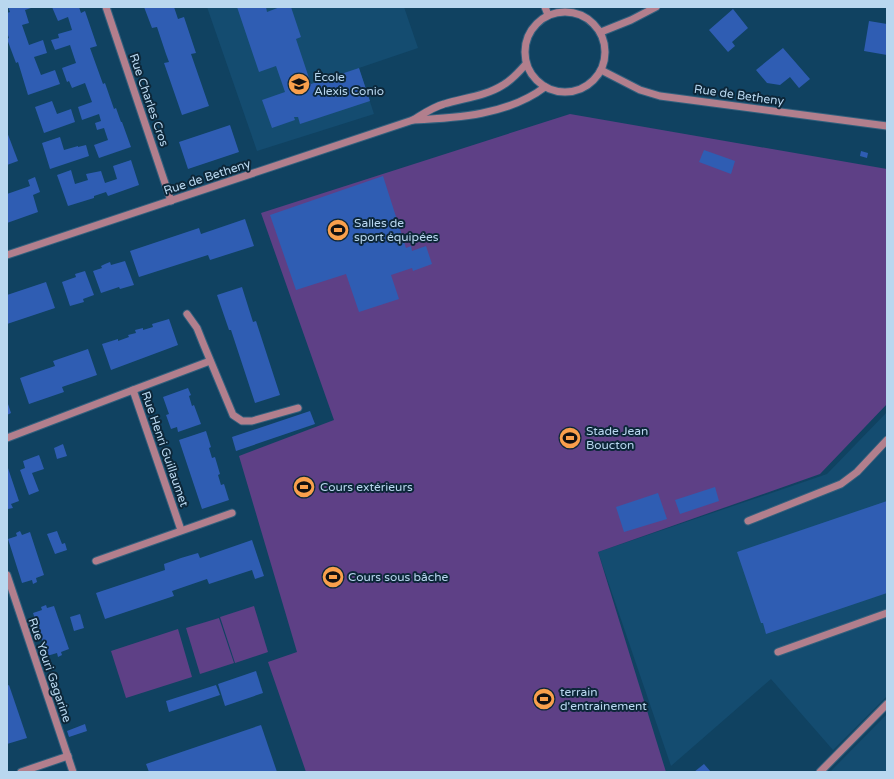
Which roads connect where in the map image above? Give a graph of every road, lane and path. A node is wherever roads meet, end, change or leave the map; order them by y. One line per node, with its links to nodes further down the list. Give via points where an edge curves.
1 (106, 7): 11 (street, Rue Charles Cros)
2 (545, 7): 4 (street)
3 (656, 7): 5 (street)
4 (548, 15): 5 (street, via 559,11 572,12 593,23); 6 (street, via 530,30 524,53)
5 (600, 32): 7 (street, via 605,44 605,58)
6 (526, 64): 8 (street, via 530,73); 9 (street, Rue de Betheny, via 511,79 492,91 442,104)
7 (601, 70): 8 (street, via 583,88 570,92); 10 (street, Rue de Betheny, via 640,90 660,96)
8 (544, 87): 9 (street, Rue de Betheny, via 519,102 493,110)
9 (413, 120): 11 (street, Rue de Betheny)
10 (883, 125)
11 (171, 201): 12 (street, Rue de Betheny)
12 (7, 255)
13 (187, 314): 14 (street, via 197,328)
14 (210, 361): 15 (street); 16 (street, via 229,410 237,419 247,422)
15 (133, 390): 17 (street, Rue Henri Guillaumet); 21 (street, Rue Henri Guillaumet)
16 (298, 408)
17 (7, 438)
18 (887, 440): 20 (street, via 857,472 841,484)
19 (232, 513): 21 (street)
20 (748, 521)
21 (181, 530): 22 (street)
22 (96, 561)
23 (7, 575): 27 (street, Rue Youri Gagarine)
24 (887, 613): 25 (street)
25 (778, 652)
26 (887, 704): 30 (street)
27 (68, 756): 28 (street); 29 (street, Rue Youri Gagarine)
28 (21, 772)
29 (73, 772)
30 (820, 772)

